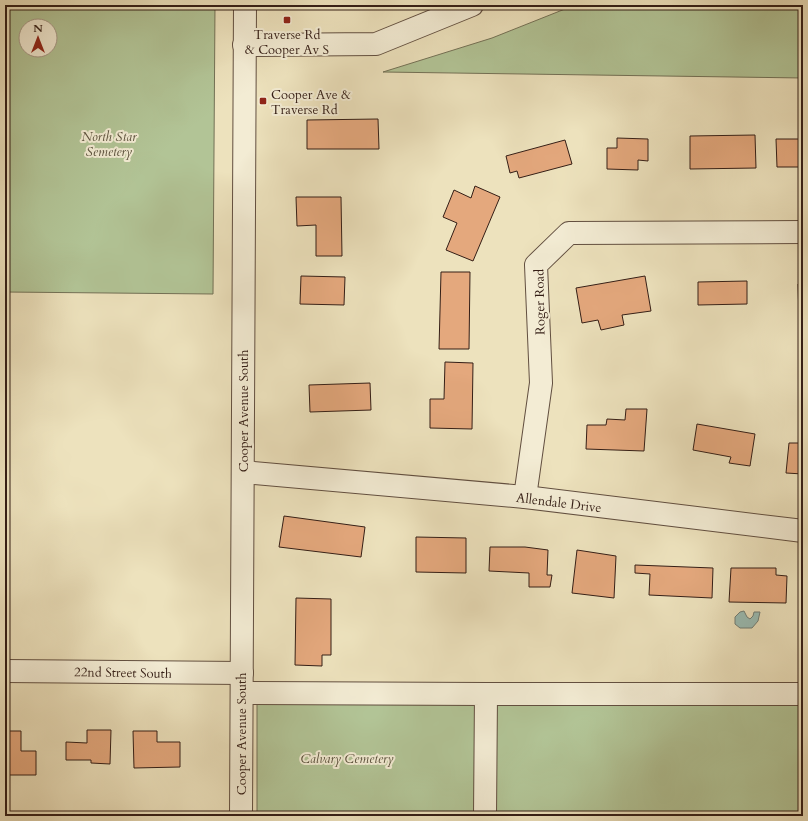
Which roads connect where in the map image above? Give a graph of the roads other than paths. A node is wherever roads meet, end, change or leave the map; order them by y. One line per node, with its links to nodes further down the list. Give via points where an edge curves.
1 (245, 5): 3 (street, Cooper Avenue South)
2 (472, 5): 3 (street, via 376,44)
3 (244, 45): 5 (street, Cooper Avenue South)
4 (803, 232): 6 (street, Roger Road, via 569,233 536,265 541,383)
5 (243, 472): 6 (street, Allendale Drive); 9 (street, Cooper Avenue South)
6 (525, 497): 7 (street, Allendale Drive)
7 (803, 532)
8 (5, 671): 9 (street, 22nd Street South)
9 (242, 683): 10 (street, 22nd Street South); 12 (street, Cooper Avenue South)
10 (486, 694): 11 (street, 22nd Street South); 13 (street)
11 (803, 694)
12 (241, 816)
13 (486, 816)

